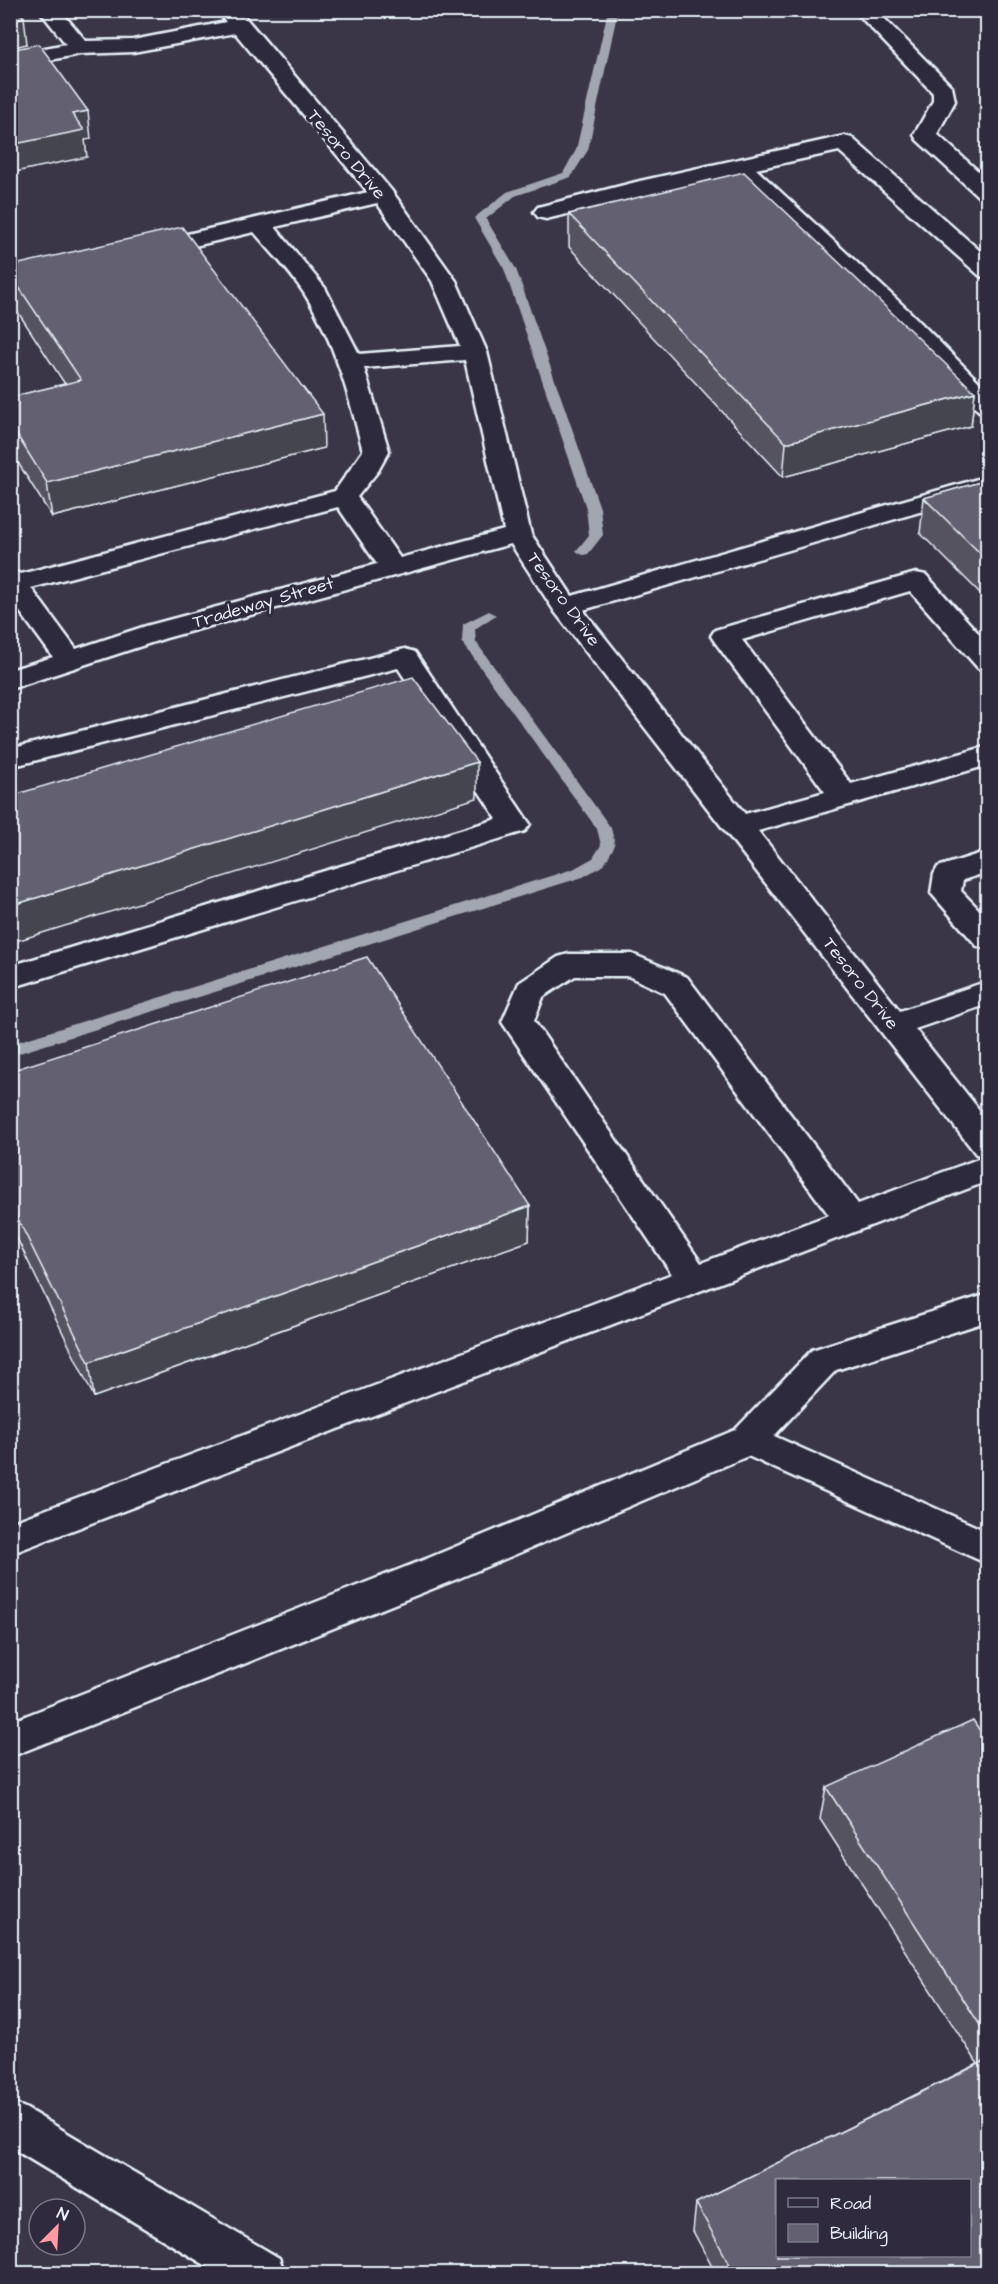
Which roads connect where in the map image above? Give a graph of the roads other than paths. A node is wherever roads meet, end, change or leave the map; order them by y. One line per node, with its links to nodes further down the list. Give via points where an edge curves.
1 (49, 10): 4 (street)
2 (864, 10): 7 (street, via 945,92 925,135)
3 (234, 18): 4 (street, via 133,46); 8 (street, Tesoro Drive)
4 (80, 48): 5 (street)
5 (10, 62)
6 (740, 166): 9 (street); 12 (street, via 844,143); 15 (street, via 900,316)
7 (987, 193)
8 (383, 195): 10 (street); 13 (street, Tesoro Drive, via 444,281)
9 (546, 212)
10 (260, 224): 11 (street); 14 (street, via 312,288 335,325)
11 (124, 255)
12 (987, 271)
13 (475, 352): 14 (street); 18 (street, Tesoro Drive)
14 (351, 362): 17 (street, via 376,451)
15 (987, 406)
16 (987, 484): 21 (street)
17 (344, 497): 19 (street); 20 (street)
18 (518, 534): 19 (street, Tradeway Street); 21 (street, Tesoro Drive)
19 (392, 566): 22 (street, Tradeway Street)
20 (13, 581): 22 (street)
21 (565, 606): 28 (street, Tesoro Drive)
22 (69, 659): 24 (street, Tradeway Street)
23 (987, 662): 27 (street, via 916,581 725,636)
24 (10, 680)
25 (987, 755): 27 (street)
26 (10, 758): 31 (street, via 405,658 514,824)
27 (844, 796): 28 (street)
28 (738, 826): 33 (street, Tesoro Drive)
29 (987, 861): 30 (street, via 949,874 946,893)
30 (987, 939)
31 (10, 977)
32 (987, 992): 33 (street)
33 (894, 1025): 34 (street, Tesoro Drive)
34 (987, 1145)
35 (987, 1168): 36 (street)
36 (851, 1220): 37 (street); 37 (street, via 676,985 632,965 569,965 530,991 518,1022)
37 (694, 1279): 40 (street)
38 (987, 1307): 39 (street, via 824,1360)
39 (748, 1440): 41 (street); 42 (street, via 444,1568)
40 (10, 1539)
41 (987, 1549)
42 (10, 1740)
43 (10, 2123): 44 (street)
44 (263, 2274)

